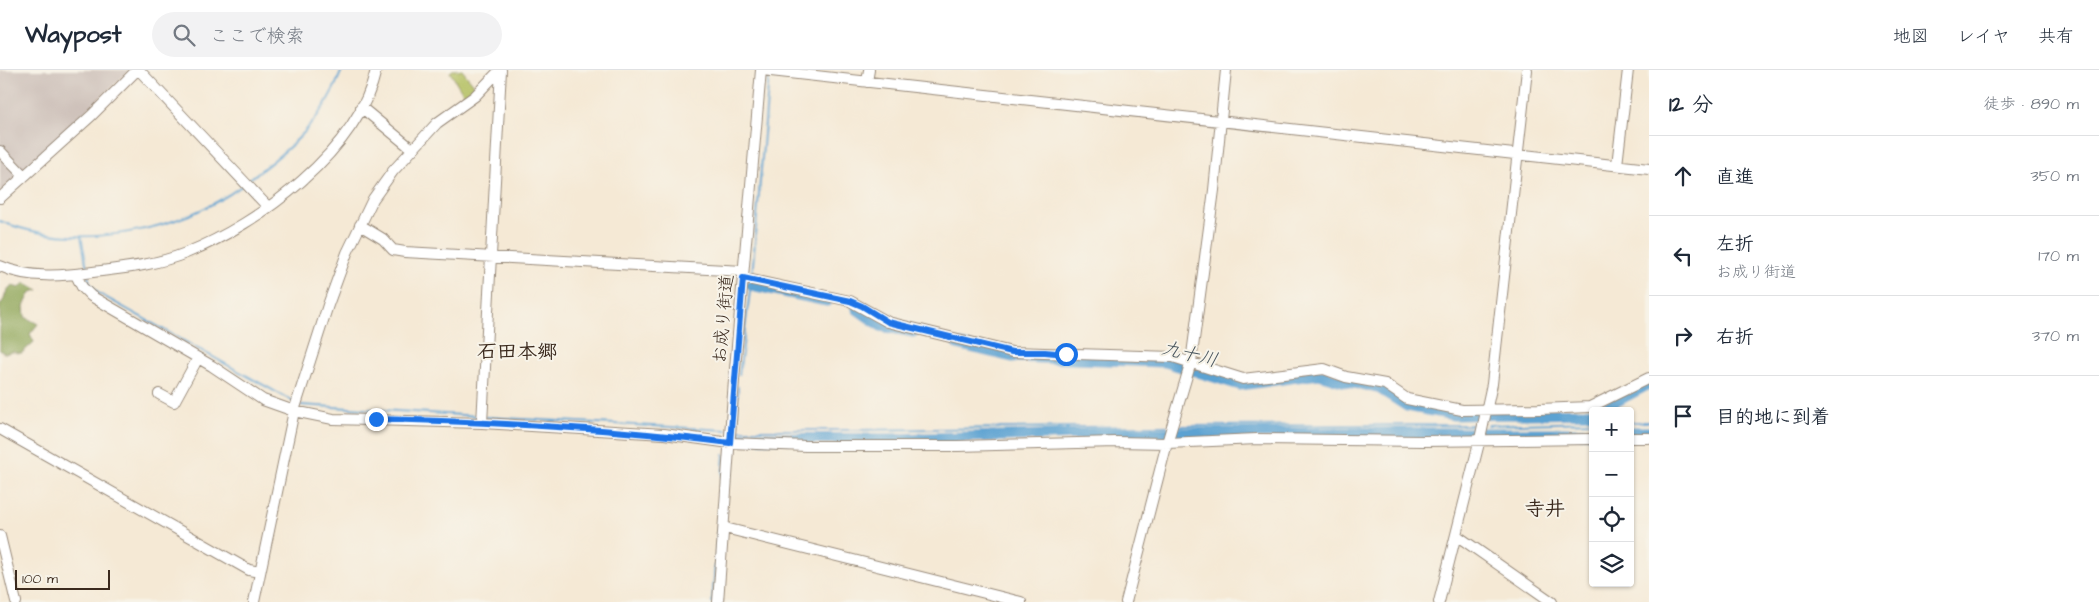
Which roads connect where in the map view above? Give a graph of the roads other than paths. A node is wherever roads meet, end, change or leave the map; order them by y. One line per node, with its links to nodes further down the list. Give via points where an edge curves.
1 (138, 70): 17 (street); 19 (street)
2 (376, 70): 10 (street)
3 (501, 70): 12 (street, via 475,96 437,123); 21 (street)
4 (762, 70): 9 (street); 24 (street, お成り街道)
5 (869, 70): 9 (street)
6 (1226, 70): 11 (street)
7 (1527, 70): 14 (street)
8 (1628, 70): 15 (street)
9 (868, 82): 11 (street)
10 (362, 107): 12 (street); 19 (street, via 317,169)
11 (1221, 121): 14 (street); 26 (street)
12 (412, 150): 20 (street, via 381,187)
13 (0, 152): 17 (street)
14 (1518, 154): 15 (street); 29 (street, via 1492,384)
15 (1617, 165): 16 (street)
16 (1649, 169)
17 (24, 176): 18 (street)
18 (0, 198)
19 (268, 207): 23 (street, via 234,229 185,253 138,267)
20 (360, 225): 21 (street, via 393,250); 30 (street, via 328,305)
21 (492, 257): 24 (street); 31 (street)
22 (0, 266): 23 (street, via 38,275)
23 (76, 275): 25 (street, via 91,296)
24 (743, 275): 26 (street, via 850,301 888,322 1012,352 1173,357); 37 (street, お成り街道)
25 (198, 358): 28 (street, via 174,402); 30 (street, via 253,395)
26 (1191, 362): 29 (street, via 1243,379 1324,369 1385,384 1407,399 1462,410); 38 (street)
27 (1649, 378): 29 (street, via 1590,407)
28 (159, 394)
29 (1486, 409): 35 (street)
30 (294, 411): 31 (street, via 333,420); 42 (street)
31 (482, 423): 37 (street, via 664,434)
32 (0, 430): 42 (street, via 249,570)
33 (1634, 438): 34 (street)
34 (1649, 438)
35 (1480, 439): 36 (street); 38 (street, via 1257,439); 40 (street)
36 (1589, 439)
37 (730, 443): 38 (street, via 856,447); 39 (street, お成り街道)
38 (1166, 443): 47 (street)
39 (725, 528): 45 (street, お成り街道); 46 (street)
40 (1456, 535): 48 (street); 49 (street)
41 (0, 536): 43 (street)
42 (260, 572): 44 (street)
43 (16, 602)
44 (254, 602)
45 (718, 602)
46 (1020, 602)
47 (1126, 602)
48 (1439, 602)
49 (1552, 602)

